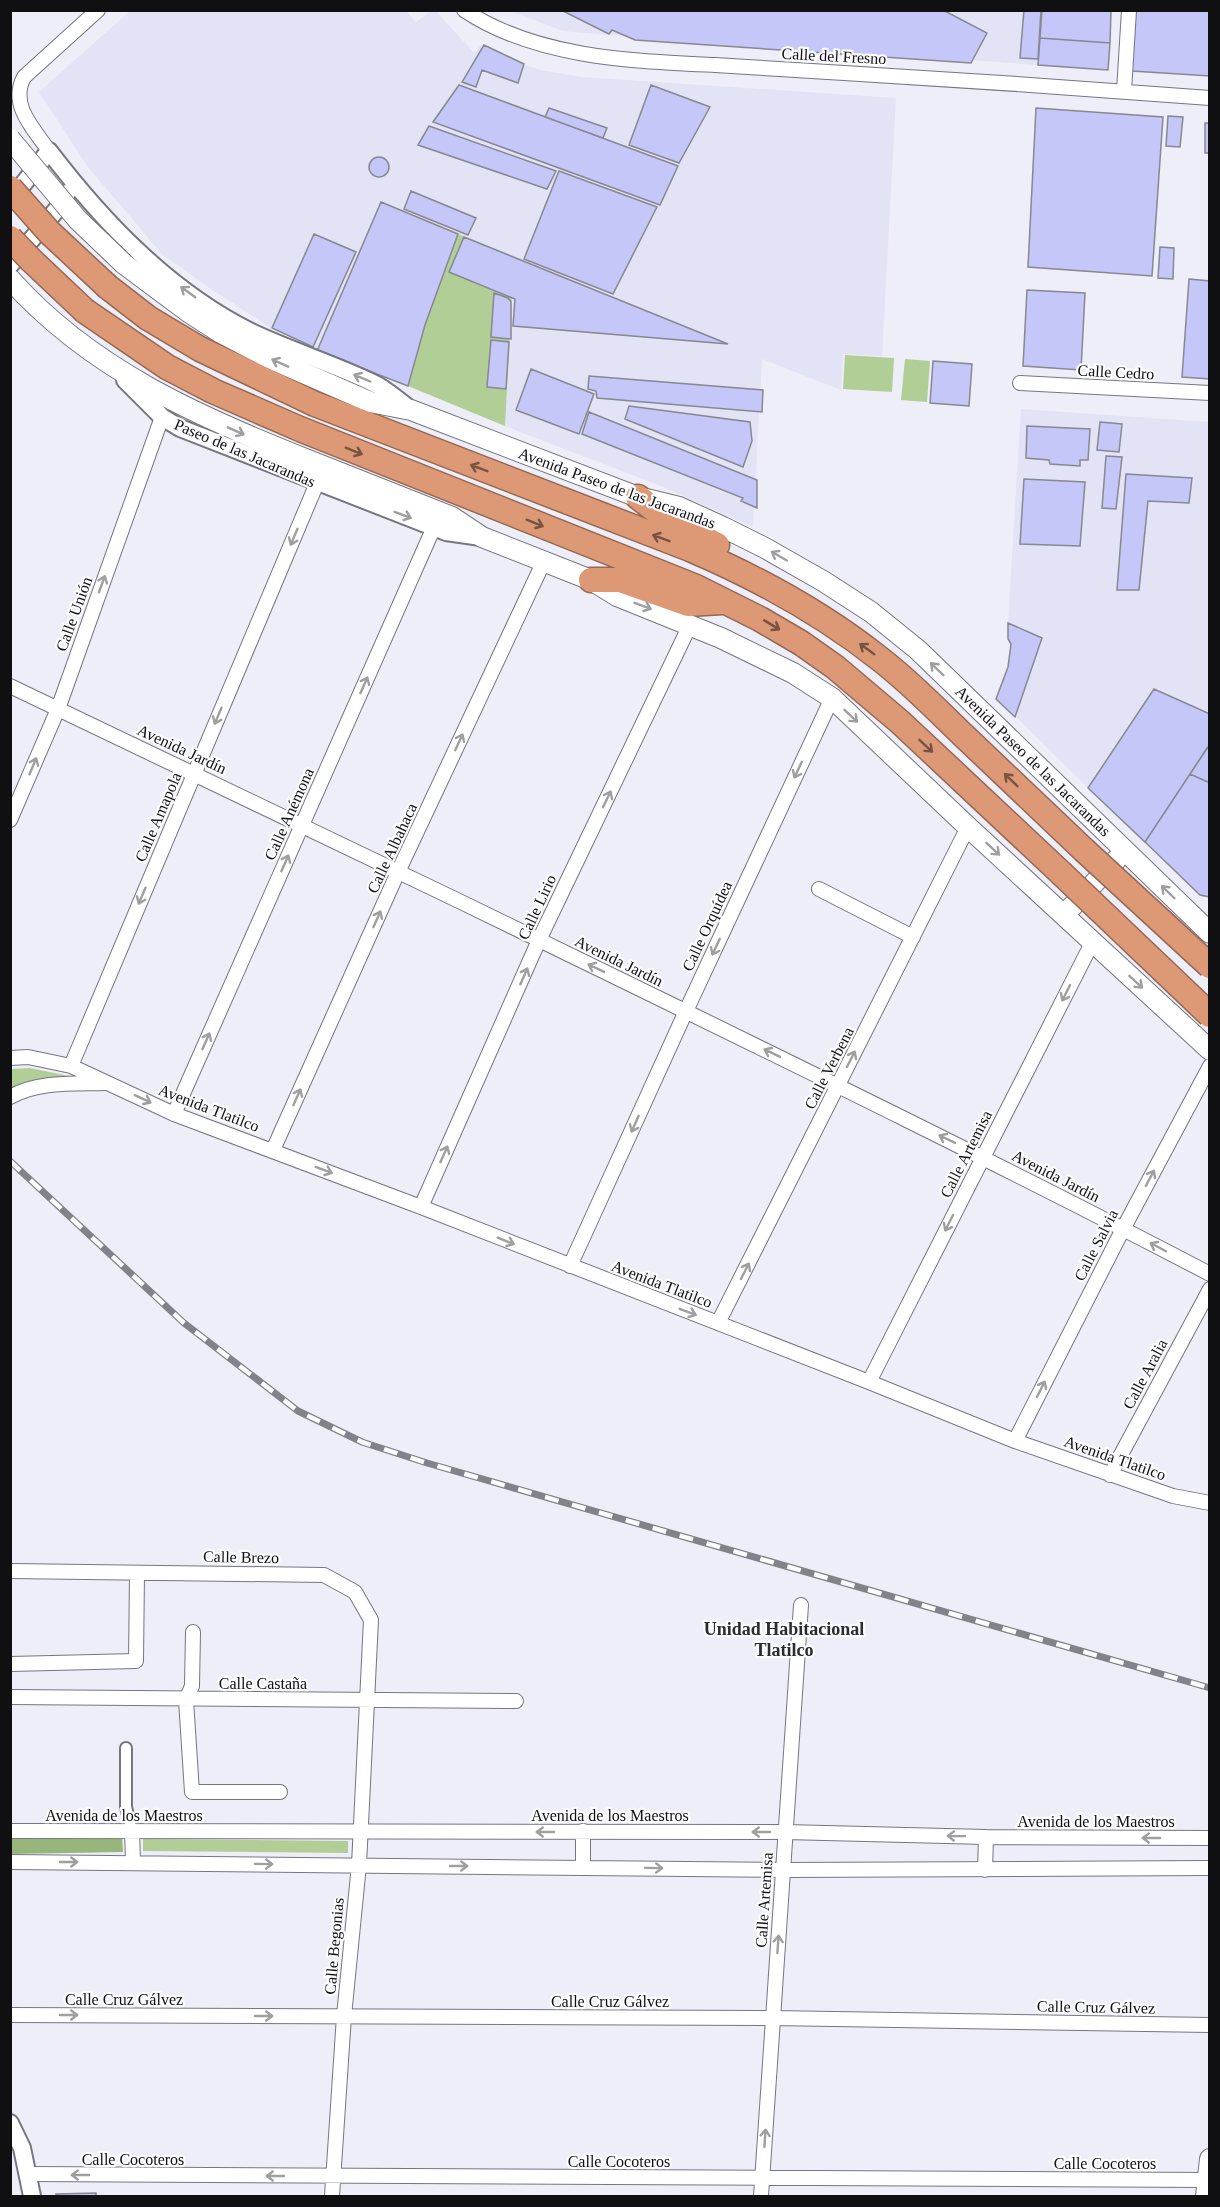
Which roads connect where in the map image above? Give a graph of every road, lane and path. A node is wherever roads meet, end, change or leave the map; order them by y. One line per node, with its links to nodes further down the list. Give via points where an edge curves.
1 (98, 10): 8 (street, via 24,77 19,86 25,117)
2 (464, 10): 4 (street, Calle del Fresno)
3 (1129, 10): 5 (street)
4 (485, 16): 5 (street, Calle del Fresno, via 533,42 643,61)
5 (1124, 91): 6 (street, Calle del Fresno)
6 (1209, 98)
7 (10, 139): 18 (main road, Avenida Paseo de las Jacarandas, one-way to 7, bridge, via 370,402 267,357 187,311 124,264 71,212)
8 (49, 151): 9 (street); 11 (street)
9 (69, 177): 13 (street, via 64,201); 18 (street, one-way to 9, via 375,384 253,333 204,304 142,256)
10 (10, 188): 25 (highway, one-way to 10, bridge, via 315,404 200,350 108,287 50,233)
11 (10, 201)
12 (10, 238): 27 (highway, one-way to 27, bridge, via 85,310 167,367 213,392)
13 (10, 265)
14 (10, 279): 15 (main road)
15 (15, 292): 19 (street, Paseo de las Jacarandas, via 133,386); 23 (main road, one-way to 23, via 89,350 183,407 452,517)
16 (1020, 383): 17 (street, Calle Cedro)
17 (1209, 393)
18 (411, 410): 21 (main road, Avenida Paseo de las Jacarandas)
19 (162, 417): 20 (street, Paseo de las Jacarandas, via 180,428); 31 (street, Calle Unión, one-way to 19)
20 (317, 483): 22 (street, Paseo de las Jacarandas, one-way to 22); 32 (street, Calle Amapola, one-way to 32)
21 (638, 497): 25 (highway, via 668,520 714,543); 36 (main road, Avenida Paseo de las Jacarandas, one-way to 21, via 918,650 871,612 744,537 679,507)
22 (434, 527): 23 (street, Paseo de las Jacarandas); 34 (street, Calle Anémona, one-way to 22)
23 (482, 537): 24 (main road)
24 (544, 561): 26 (main road); 37 (street, Calle Albahaca, one-way to 24)
25 (738, 569): 45 (highway, one-way to 25, bridge, via 881,660 844,632)
26 (591, 580): 27 (highway, via 620,580 688,604); 28 (main road, one-way to 28, via 617,596)
27 (729, 602): 47 (highway, one-way to 47, bridge, via 801,643 900,722)
28 (690, 624): 30 (main road, via 793,673); 43 (street, Calle Lirio, one-way to 28)
29 (10, 686): 31 (street, Avenida Jardín)
30 (832, 698): 35 (main road, one-way to 35); 46 (street, Calle Orquídea, one-way to 46)
31 (58, 708): 32 (street, Avenida Jardín); 33 (street, Calle Unión, one-way to 31)
32 (194, 773): 34 (street, Avenida Jardín); 50 (street, Calle Amapola, one-way to 50)
33 (10, 820)
34 (302, 825): 37 (street, Avenida Jardín); 55 (street, Calle Anémona, one-way to 34)
35 (968, 827): 39 (main road, one-way to 39); 42 (street, Calle Verbena)
36 (1125, 851): 39 (main road); 40 (main road, Avenida Paseo de las Jacarandas, one-way to 36)
37 (398, 872): 43 (street, Avenida Jardín); 56 (street, Calle Albahaca, one-way to 37)
38 (819, 890): 42 (street)
39 (1064, 915): 44 (main road)
40 (1202, 920): 41 (main road, Avenida Paseo de las Jacarandas)
41 (1209, 933)
42 (913, 937): 53 (street, Calle Verbena, one-way to 42)
43 (539, 940): 46 (street, Avenida Jardín, one-way to 43); 58 (street, Calle Lirio, one-way to 43)
44 (1093, 941): 48 (main road, one-way to 48); 57 (street, Calle Artemisa, one-way to 57)
45 (1209, 966)
46 (686, 1011): 53 (street, Avenida Jardín, one-way to 46); 60 (street, Calle Orquídea, one-way to 60)
47 (1209, 1015)
48 (1209, 1050)
49 (10, 1058): 50 (street, Avenida Tlatilco, via 28,1057)
50 (70, 1066): 52 (street, Avenida Tlatilco)
51 (1209, 1066): 59 (street, Calle Salvia, one-way to 51)
52 (107, 1083): 54 (street, Avenida Tlatilco, via 54,1085); 55 (street, Avenida Tlatilco, one-way to 55)
53 (838, 1086): 57 (street, Avenida Jardín, one-way to 53); 63 (street, Calle Verbena, one-way to 53)
54 (10, 1097)
55 (174, 1114): 56 (street, Avenida Tlatilco)
56 (273, 1150): 58 (street, Avenida Tlatilco, one-way to 58)
57 (983, 1156): 59 (street, Avenida Jardín); 64 (street, Calle Artemisa, one-way to 64)
58 (421, 1207): 60 (street, Avenida Tlatilco, one-way to 60)
59 (1123, 1229): 61 (street, Avenida Jardín, one-way to 59); 65 (street, Calle Salvia, one-way to 59)
60 (570, 1266): 63 (street, Avenida Tlatilco, one-way to 63)
61 (1209, 1274)
62 (1209, 1289): 66 (street, Calle Aralia)
63 (718, 1323): 64 (street, Avenida Tlatilco)
64 (869, 1382): 65 (street, Avenida Tlatilco)
65 (1015, 1441): 66 (street, Avenida Tlatilco)
66 (1110, 1475): 67 (street, Avenida Tlatilco, via 1173,1496)
67 (1209, 1503)
68 (10, 1571): 69 (street, Calle Brezo)
69 (136, 1573): 72 (street, via 136,1661); 74 (street, Calle Brezo, via 324,1575 355,1592 370,1620)
70 (801, 1605): 83 (street, Calle Artemisa)
71 (193, 1632): 75 (street, via 192,1686)
72 (10, 1664)
73 (10, 1697): 75 (street, Calle Castaña)
74 (366, 1699): 75 (street, Calle Castaña); 76 (street, Calle Castaña); 82 (street, Calle Begonias)
75 (186, 1700): 78 (street, via 192,1791)
76 (516, 1701)
77 (126, 1748): 80 (street, via 126,1807)
78 (280, 1792)
79 (10, 1831): 80 (street, Avenida de los Maestros)
80 (132, 1831): 82 (street, Avenida de los Maestros); 87 (street)
81 (583, 1831): 82 (street, Avenida de los Maestros, one-way to 82); 83 (street, Avenida de los Maestros, one-way to 81); 89 (street)
82 (360, 1832): 88 (street, Calle Begonias)
83 (785, 1832): 84 (street, Avenida de los Maestros, one-way to 83); 91 (street, Calle Artemisa)
84 (986, 1837): 85 (street, Avenida de los Maestros, one-way to 84); 92 (street)
85 (1209, 1838)
86 (10, 1862): 87 (street, one-way to 87)
87 (133, 1862): 88 (street, one-way to 88)
88 (358, 1865): 89 (street, one-way to 89); 94 (street, Calle Begonias)
89 (583, 1867): 91 (street, one-way to 91)
90 (1209, 1868): 92 (street)
91 (782, 1869): 92 (street); 95 (street, Calle Artemisa, one-way to 91)
92 (985, 1870)
93 (10, 2014): 94 (street, Calle Cruz Gálvez, one-way to 94)
94 (344, 2016): 95 (street, Calle Cruz Gálvez); 100 (street, Calle Begonias)
95 (773, 2018): 96 (street, Calle Cruz Gálvez); 101 (street, Calle Artemisa, one-way to 95)
96 (1209, 2025)
97 (10, 2123): 99 (street)
98 (1209, 2159): 102 (main road)
99 (28, 2174): 100 (street, Calle Cocoteros, one-way to 99); 103 (street)
100 (333, 2176): 101 (street, Calle Cocoteros); 104 (street, Calle Begonias)
101 (762, 2178): 102 (street, Calle Cocoteros); 105 (street, Calle Artemisa)
102 (1208, 2185)
103 (32, 2196)
104 (332, 2196)
105 (761, 2196)

